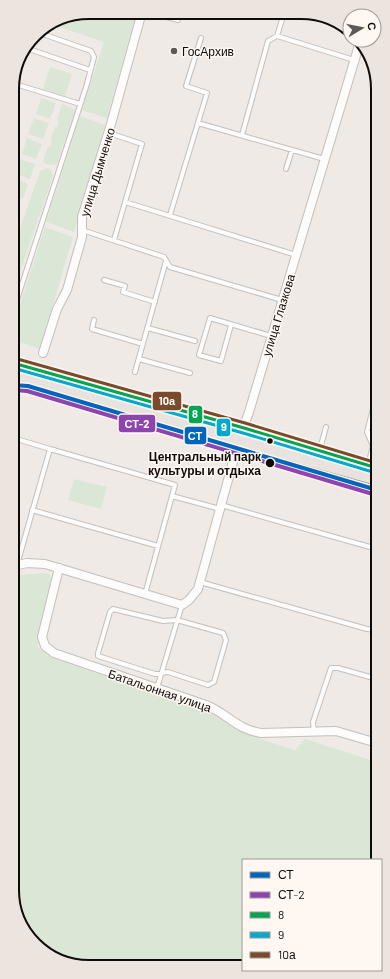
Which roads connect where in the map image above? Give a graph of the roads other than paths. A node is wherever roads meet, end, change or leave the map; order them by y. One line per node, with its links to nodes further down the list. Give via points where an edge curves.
1 (140, 19): 13 (street, улица Дымченко)
2 (282, 19): 4 (lane)
3 (45, 35): 9 (lane, via 91,51 94,57)
4 (277, 36): 8 (lane); 14 (lane, via 268,41)
5 (201, 38): 12 (lane, via 186,86 207,93)
6 (358, 49): 8 (street, улица Глазкова)
7 (32, 50): 9 (lane)
8 (354, 60): 16 (street, улица Глазкова)
9 (90, 70): 11 (lane)
10 (19, 85): 11 (lane)
11 (80, 104): 25 (lane)
12 (198, 123): 14 (lane); 19 (lane)
13 (108, 133): 18 (lane, via 142,144); 20 (street, улица Дымченко, via 82,217)
14 (242, 135): 15 (lane)
15 (292, 150): 16 (lane); 17 (lane)
16 (324, 159): 22 (street, улица Глазкова)
17 (286, 169)
18 (125, 202): 19 (lane); 21 (lane)
19 (170, 215): 22 (lane)
20 (82, 230): 21 (lane); 34 (street, улица Дымченко, via 67,290 56,309)
21 (114, 240): 23 (lane, via 164,257)
22 (296, 255): 26 (street, улица Глазкова)
23 (166, 261): 26 (lane, via 170,267); 27 (lane)
24 (104, 280): 27 (lane, via 124,286 123,292)
25 (19, 293)
26 (282, 300): 31 (street, улица Глазкова)
27 (155, 302): 30 (lane)
28 (94, 320): 33 (lane, via 92,329)
29 (231, 324): 29 (lane, via 210,318 199,355 221,361); 31 (lane)
30 (148, 328): 32 (lane); 33 (lane)
31 (272, 336): 42 (street, улица Глазкова)
32 (195, 341)
33 (143, 344): 35 (lane)
34 (43, 353)
35 (139, 359): 37 (lane); 38 (lane)
36 (19, 365): 42 (main road)
37 (135, 372)
38 (190, 373)
39 (19, 379): 46 (main road)
40 (371, 416): 43 (lane)
41 (326, 427): 49 (lane)
42 (244, 428): 46 (street, улица Глазкова); 49 (main road)
43 (367, 432): 44 (lane); 47 (lane)
44 (371, 433)
45 (20, 440): 48 (lane)
46 (239, 440): 51 (main road); 53 (street, улица Глазкова)
47 (371, 441)
48 (50, 449): 52 (lane, via 175,484); 54 (lane)
49 (319, 451): 50 (main road)
50 (371, 466)
51 (371, 477)
52 (172, 496): 53 (lane); 55 (lane)
53 (220, 507): 56 (lane); 60 (street, улица Глазкова)
54 (32, 510): 55 (lane); 57 (lane)
55 (158, 546): 61 (lane)
56 (371, 547)
57 (19, 552)
58 (19, 565): 59 (street, via 35,563)
59 (60, 568): 61 (street); 67 (street, Батальонная улица, via 43,631 45,646 54,653)
60 (199, 585): 62 (street, via 189,600); 64 (lane)
61 (144, 594): 62 (street)
62 (182, 605): 63 (lane)
63 (177, 620): 65 (lane); 65 (lane, via 223,633 225,636 214,682 208,685 168,672); 65 (lane, via 163,621 113,609 110,612 98,656 155,674)
64 (371, 629)
65 (161, 673): 67 (lane)
66 (371, 677): 68 (lane, via 331,668 313,722)
67 (157, 689): 68 (street, Батальонная улица, via 216,709 233,723 250,731)
68 (314, 732): 69 (street, Батальонная улица, via 336,731)
69 (371, 741)

